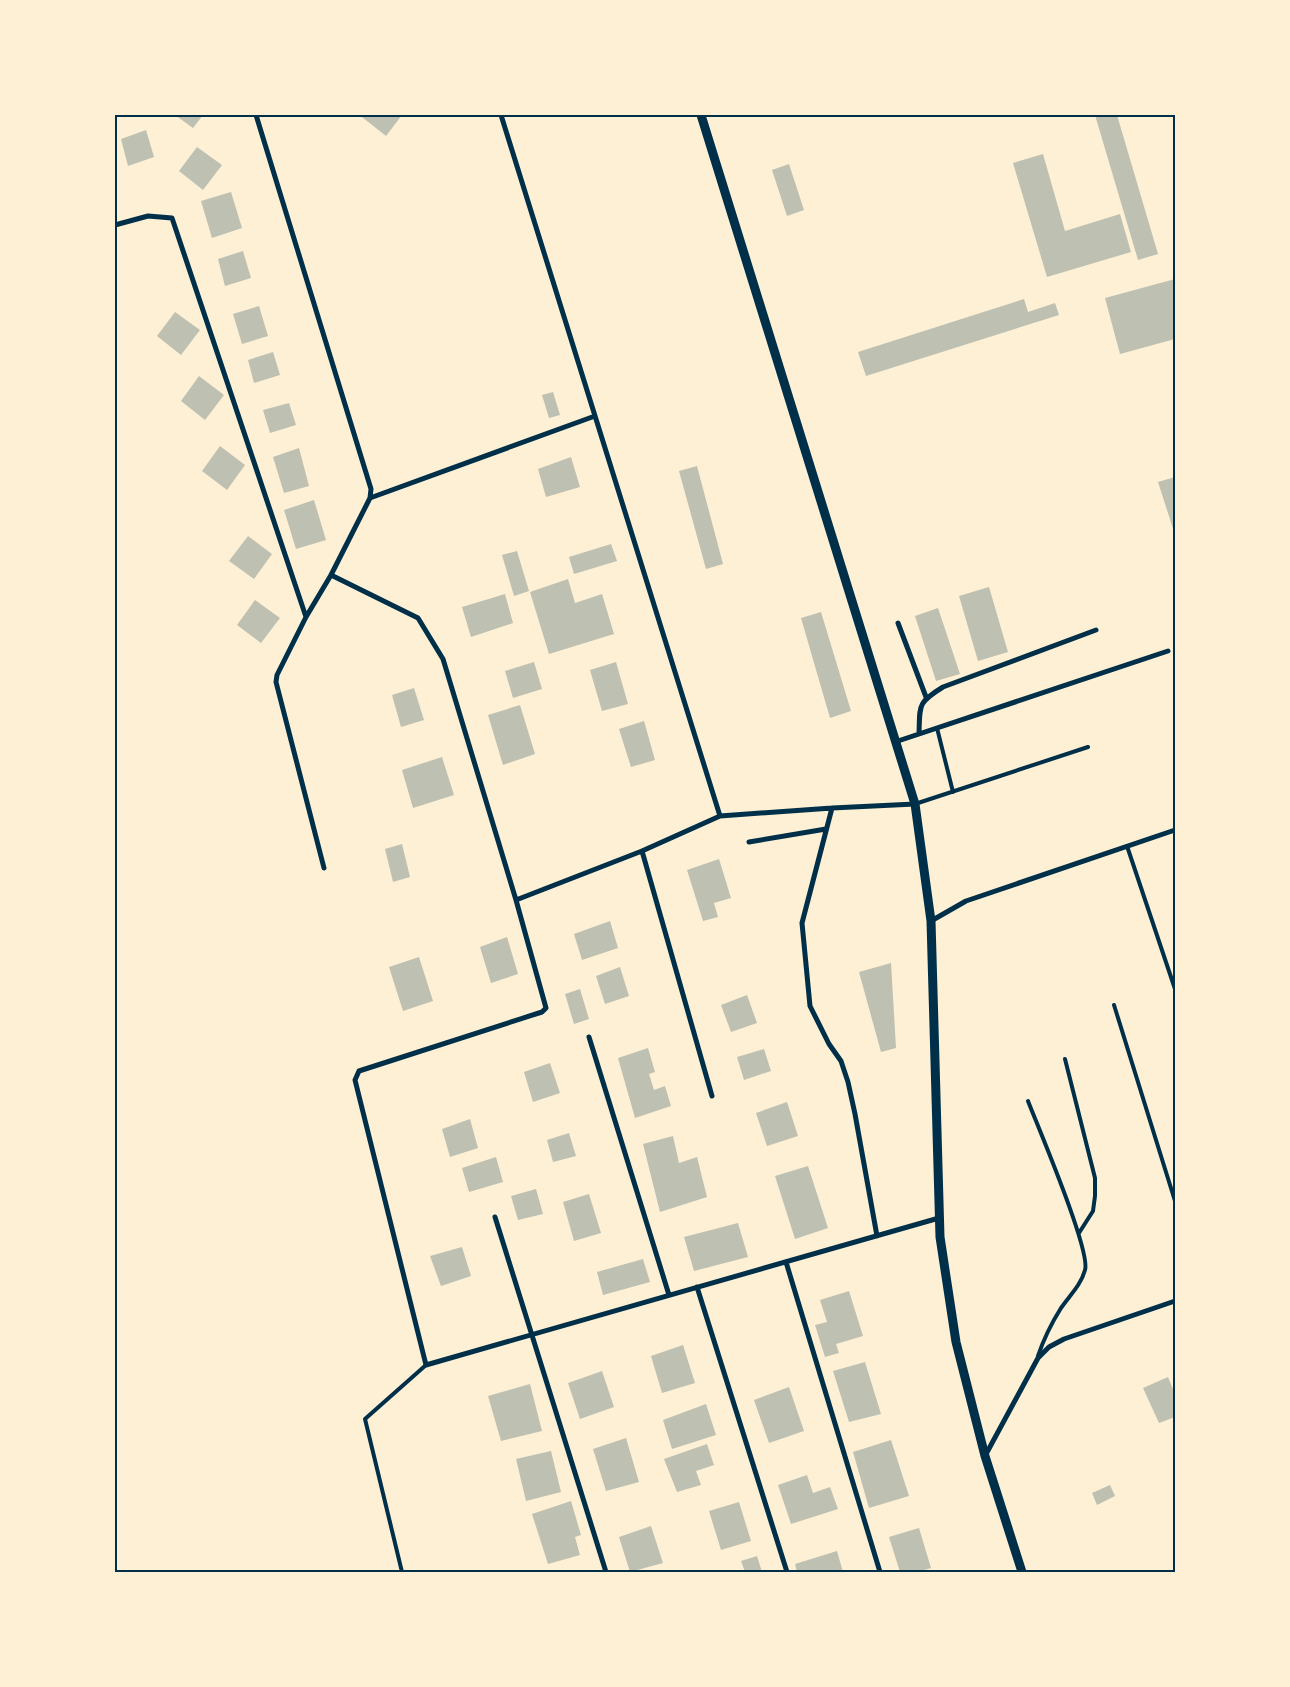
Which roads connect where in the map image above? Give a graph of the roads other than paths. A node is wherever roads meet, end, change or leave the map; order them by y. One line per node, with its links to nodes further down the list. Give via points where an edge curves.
1 (256, 115): 6 (street, via 372,489)
2 (500, 115): 5 (street)
3 (701, 115): 15 (street)
4 (115, 225): 8 (street, via 148,216 172,218)
5 (595, 416): 6 (street); 20 (street)
6 (370, 498): 7 (street)
7 (330, 574): 8 (street); 27 (street, via 418,618 443,659)
8 (306, 617): 26 (street, via 276,682)
9 (898, 623): 12 (street)
10 (1096, 630): 12 (street, via 942,686)
11 (1168, 651): 13 (street)
12 (926, 697): 14 (street, via 920,708)
13 (937, 728): 14 (street); 17 (lane)
14 (919, 734): 15 (street)
15 (895, 742): 18 (street)
16 (1088, 747): 17 (lane)
17 (953, 792): 18 (lane)
18 (915, 804): 19 (street); 28 (street)
19 (832, 808): 20 (street); 21 (street)
20 (720, 816): 25 (street)
21 (826, 829): 23 (street); 39 (street, via 802,923 810,1006 841,1061 848,1082)
22 (1175, 830): 24 (street)
23 (749, 842)
24 (1127, 846): 28 (street, via 966,901); 29 (lane)
25 (642, 851): 27 (street); 33 (street)
26 (324, 868)
27 (516, 900): 46 (street, via 546,1008 542,1012 359,1071 356,1080)
28 (931, 921): 37 (street)
29 (1175, 989)
30 (1114, 1005): 35 (lane)
31 (589, 1037): 42 (street)
32 (1065, 1059): 38 (lane, via 1095,1178 1093,1211)
33 (712, 1096)
34 (1028, 1101): 38 (lane)
35 (1175, 1201)
36 (494, 1217): 44 (street)
37 (939, 1218): 39 (street); 47 (street, via 956,1342)
38 (1079, 1233): 45 (lane, via 1086,1268 1077,1288 1046,1333)
39 (877, 1236): 40 (street)
40 (786, 1262): 41 (street); 51 (street)
41 (697, 1287): 42 (street); 50 (street)
42 (669, 1295): 44 (street)
43 (1175, 1301): 45 (street, via 1064,1339)
44 (532, 1335): 46 (street); 49 (street)
45 (1038, 1358): 47 (street)
46 (426, 1365): 48 (lane, via 365,1419)
47 (984, 1456): 52 (street)
48 (402, 1572)
49 (606, 1572)
50 (787, 1572)
51 (880, 1572)
52 (1022, 1572)

